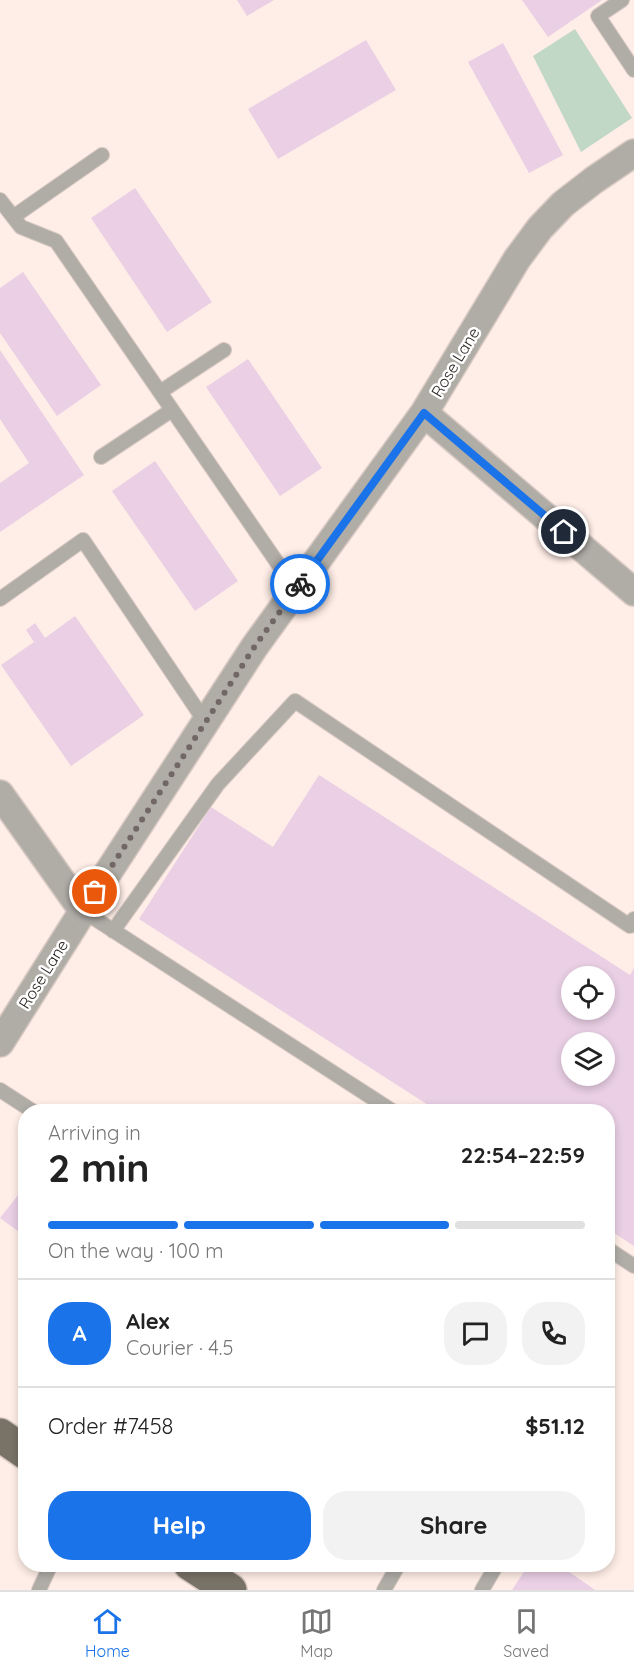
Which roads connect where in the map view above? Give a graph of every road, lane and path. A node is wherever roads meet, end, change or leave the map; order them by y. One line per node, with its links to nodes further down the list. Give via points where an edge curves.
1 (622, 0): 2 (lane, via 598,16)
2 (634, 70)
3 (634, 153): 10 (street, Rose Lane, via 563,204 540,228)
4 (102, 155): 6 (lane)
5 (0, 200): 6 (lane)
6 (13, 217): 8 (lane, via 21,227 56,241)
7 (224, 350): 8 (lane)
8 (160, 392): 9 (lane)
9 (172, 410): 11 (lane); 12 (lane)
10 (424, 413): 12 (street, Rose Lane); 13 (street)
11 (101, 457)
12 (296, 590): 15 (street, Rose Lane)
13 (634, 592)
14 (0, 599): 15 (lane, via 83,540)
15 (206, 723): 17 (street, Rose Lane)
16 (2, 800): 17 (street)
17 (82, 911): 19 (lane); 20 (street, Rose Lane)
18 (634, 919): 19 (lane, via 630,926 295,701 218,784)
19 (113, 931): 23 (lane)
20 (0, 1043)
21 (0, 1090): 22 (lane)
22 (22, 1104)
23 (382, 1104)
24 (615, 1254): 25 (lane)
25 (634, 1266)
26 (0, 1435): 27 (main road)
27 (18, 1447)
28 (47, 1572): 32 (lane)
29 (202, 1572): 33 (main road)
30 (394, 1572): 34 (lane)
31 (492, 1572): 35 (lane)
32 (39, 1590)
33 (230, 1590)
34 (384, 1590)
35 (482, 1590)

